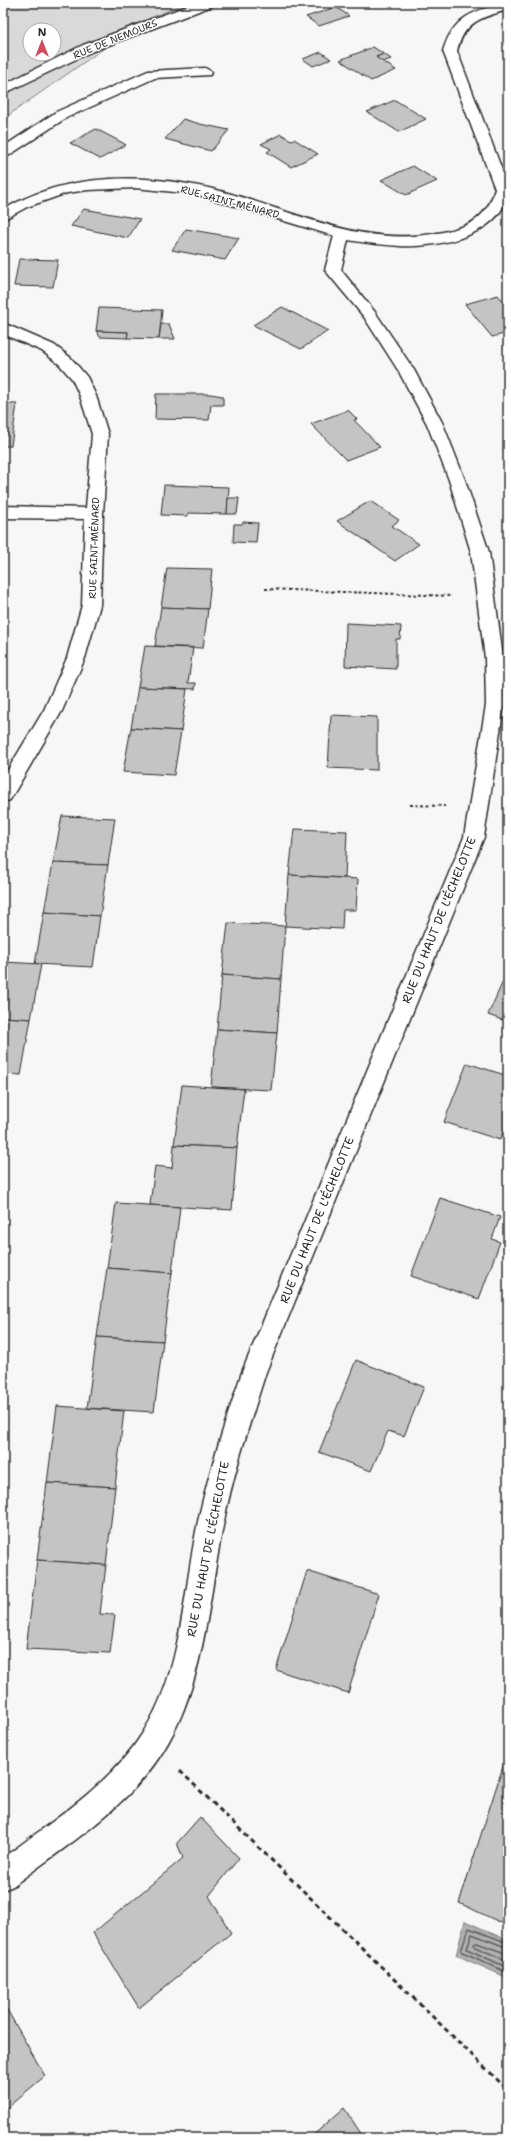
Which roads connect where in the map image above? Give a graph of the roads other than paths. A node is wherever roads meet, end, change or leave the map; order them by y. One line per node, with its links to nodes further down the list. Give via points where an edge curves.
1 (207, 3): 4 (street, RUE DE NEMOURS, via 88,48)
2 (508, 6): 7 (street, via 486,11 469,19 452,38 450,51 502,189 497,208 476,227 436,239 383,241)
3 (205, 72): 5 (street, via 153,74 61,115)
4 (3, 90)
5 (3, 153)
6 (3, 216): 7 (street, RUE SAINT-MÉNARD, via 15,207 67,189 122,184 156,185 182,187 213,194)
7 (342, 234): 12 (street, RUE DU HAUT DE L'ÉCHELOTTE, via 333,270 370,315 406,370 435,424 457,480 480,552 494,658 495,705 474,838 254,1372 226,1455 210,1527 194,1630 176,1692 162,1727 124,1779 89,1810)
8 (3, 328): 10 (street, RUE SAINT-MÉNARD, via 48,348 65,361 79,377 100,434)
9 (3, 512): 10 (street)
10 (94, 514): 11 (street, RUE SAINT-MÉNARD, via 91,605 76,658 53,711)
11 (6, 787)
12 (3, 1876)

